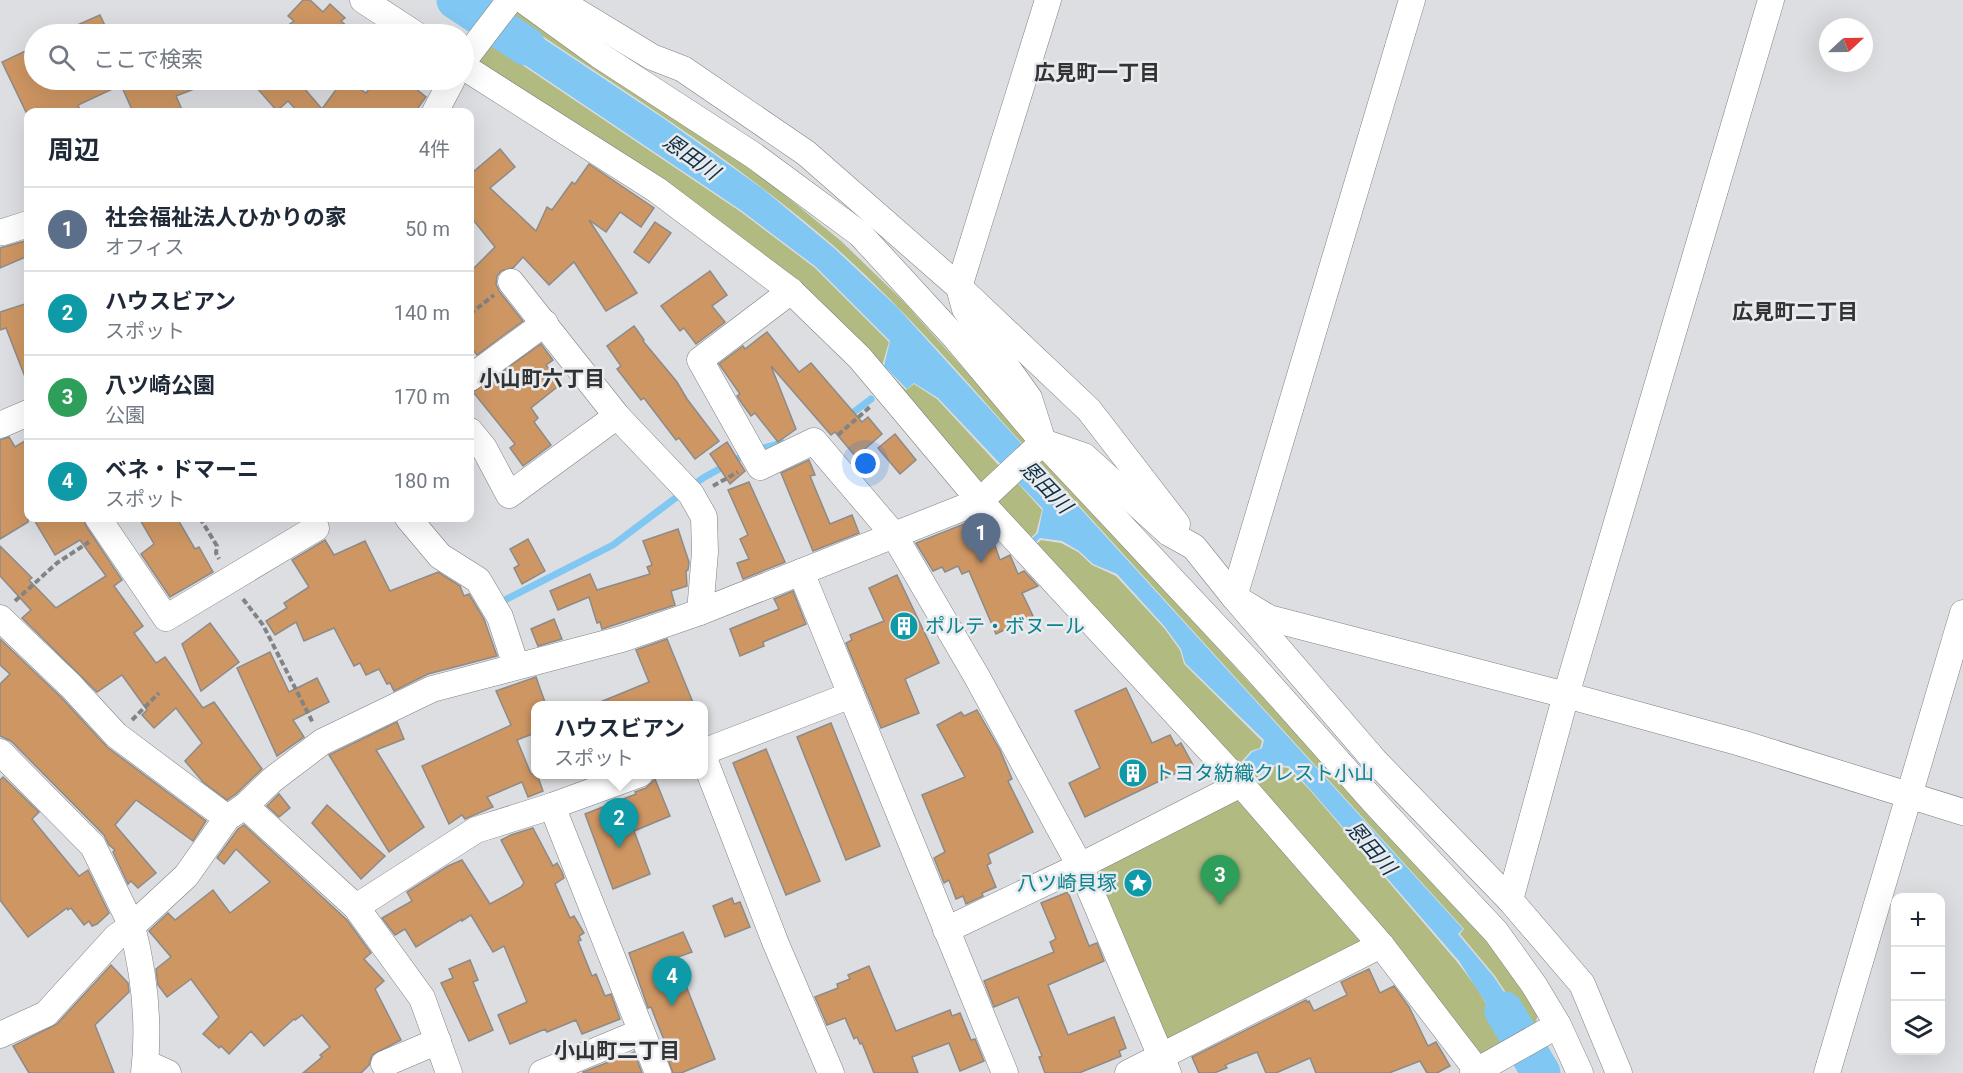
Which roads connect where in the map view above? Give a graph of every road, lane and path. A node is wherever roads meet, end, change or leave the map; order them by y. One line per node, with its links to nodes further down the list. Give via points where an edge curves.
1 (363, 0): 7 (street)
2 (510, 0): 8 (street)
3 (525, 0): 15 (street, via 566,5 651,57 683,69 806,153); 25 (street, via 599,55 753,155 860,234 953,335)
4 (1048, 0): 15 (street)
5 (1412, 0): 38 (street)
6 (1771, 0): 45 (street)
7 (400, 24)
8 (474, 47)
9 (474, 73): 16 (street, via 657,190)
10 (447, 90): 11 (street)
11 (437, 108)
12 (24, 225): 13 (street)
13 (1, 230)
14 (511, 282): 17 (path); 18 (street)
15 (959, 287): 25 (street, via 965,309 1029,398); 35 (street, via 1089,410)
16 (791, 291): 20 (street); 27 (street, via 700,360)
17 (474, 311)
18 (545, 323): 19 (street); 21 (street)
19 (474, 375)
20 (889, 390): 26 (path); 29 (street)
21 (617, 416): 24 (street, via 509,495); 28 (street)
22 (24, 417): 23 (street)
23 (0, 425)
24 (474, 435)
25 (1043, 442): 29 (street); 35 (street, via 1084,456 1169,533); 63 (street, via 1496,932)
26 (822, 449): 27 (street, via 814,441 760,467); 34 (street)
27 (752, 453): 28 (path)
28 (688, 490): 40 (street, via 704,517)
29 (980, 501): 34 (street); 52 (street)
30 (202, 522): 37 (path, via 217,546 216,553)
31 (411, 522): 42 (street, via 440,556 478,580 500,617)
32 (102, 524): 37 (street, via 166,618); 39 (path)
33 (316, 528): 37 (street)
34 (894, 535): 36 (street); 57 (street)
35 (1194, 546): 38 (street)
36 (801, 572): 40 (street); 44 (street)
37 (229, 579): 47 (path, via 263,625)
38 (1234, 597): 45 (street, via 1269,618); 58 (street, via 1375,761)
39 (4, 611): 46 (street)
40 (700, 612): 42 (street, via 622,639)
41 (1963, 613): 53 (street)
42 (516, 666): 47 (street, via 432,689)
43 (159, 693): 46 (path)
44 (850, 695): 49 (street); 61 (street)
45 (1566, 695): 53 (street, via 1741,743); 58 (street)
46 (116, 735): 55 (street)
47 (322, 742): 55 (street)
48 (0, 752): 60 (street, via 93,846)
49 (708, 752)
50 (708, 768): 74 (street)
51 (626, 779): 54 (street)
52 (1241, 784): 57 (street); 62 (street)
53 (1910, 796): 56 (street); 79 (street)
54 (552, 806): 59 (street, via 476,830); 64 (street)
55 (236, 812): 59 (street); 60 (street, via 186,876)
56 (1963, 812)
57 (1080, 866): 61 (street); 68 (street)
58 (1510, 900): 78 (street, via 1582,984)
59 (356, 907): 66 (street, via 422,998)
60 (132, 926): 65 (street, via 116,937 46,1014); 69 (street)
61 (946, 930): 75 (street)
62 (1381, 945): 68 (street); 70 (street)
63 (1558, 1025): 70 (street); 77 (street)
64 (641, 1032): 72 (street); 73 (street)
65 (0, 1035)
66 (438, 1041): 67 (street); 71 (street)
67 (384, 1064)
68 (1164, 1065): 76 (street)
69 (153, 1070)
70 (1476, 1072)
71 (449, 1073)
72 (542, 1073)
73 (658, 1073)
74 (831, 1073)
75 (1005, 1073)
76 (1128, 1073)
77 (1580, 1073)
78 (1619, 1073)
79 (1827, 1073)

